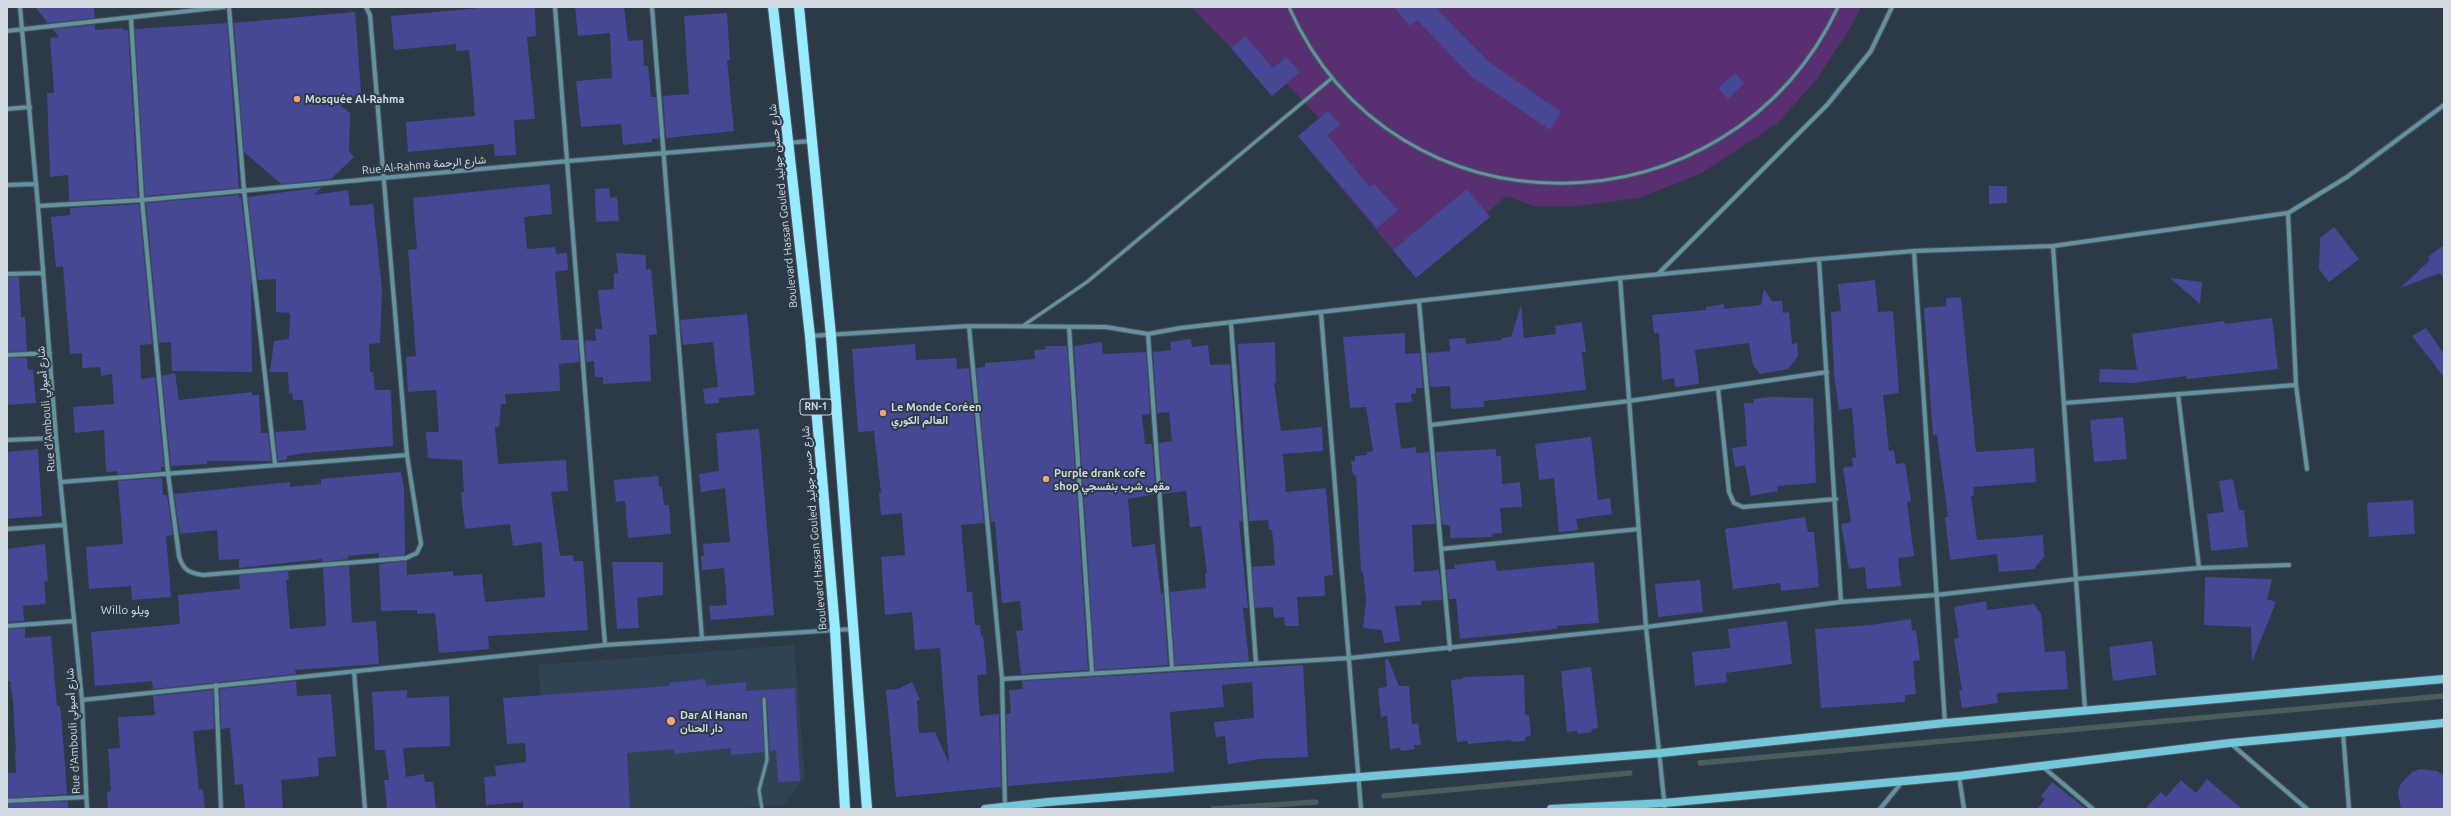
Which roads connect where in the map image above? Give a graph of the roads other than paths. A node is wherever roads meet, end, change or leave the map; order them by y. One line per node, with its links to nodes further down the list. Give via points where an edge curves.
1 (20, 7): 13 (street, Rue d'Ambouli شارع أمبولي)
2 (224, 7): 12 (street)
3 (229, 7): 26 (street)
4 (366, 7): 23 (street, via 370,15)
5 (555, 7): 22 (street)
6 (652, 7): 21 (street)
7 (773, 7): 20 (main road, Boulevard Hassan Gouled شارع حسن جوليد / RN-1)
8 (799, 7): 19 (main road, RN-1)
9 (1289, 7): 15 (lane, via 1300,31)
10 (1838, 7): 15 (lane, via 1825,35 1791,82 1748,121 1700,152 1646,173 1589,184 1524,182 1475,172 1421,150 1374,118)
11 (1892, 7): 35 (street, via 1871,51 1827,105)
12 (131, 18): 13 (street); 27 (street)
13 (22, 30): 14 (street); 17 (street, Rue d'Ambouli شارع أمبولي)
14 (7, 31)
15 (1332, 78): 40 (lane, via 1087,282)
16 (2444, 105): 29 (street, via 2347,177)
17 (30, 107): 18 (street); 24 (street, Rue d'Ambouli شارع أمبولي)
18 (7, 109)
19 (811, 141): 20 (street, Rue Al-Rahma شارع الرحمة); 45 (main road, RN-1)
20 (788, 142): 21 (street, Rue Al-Rahma شارع الرحمة); 44 (main road, Boulevard Hassan Gouled شارع حسن جوليد / RN-1)
21 (664, 153): 22 (street, Rue Al-Rahma شارع الرحمة); 77 (street)
22 (568, 161): 23 (street, Rue Al-Rahma شارع الرحمة); 78 (street)
23 (384, 178): 26 (street, Rue Al-Rahma شارع الرحمة); 57 (street)
24 (36, 184): 25 (street); 28 (street, Rue d'Ambouli شارع أمبولي)
25 (7, 186)
26 (244, 190): 27 (street, Rue Al-Rahma شارع الرحمة); 58 (street)
27 (142, 200): 28 (street, Rue Al-Rahma شارع الرحمة); 60 (street)
28 (38, 206): 33 (street, Rue d'Ambouli شارع أمبولي)
29 (2288, 213): 30 (street); 49 (street)
30 (2053, 246): 31 (street); 53 (street)
31 (1914, 251): 32 (street); 70 (street)
32 (1818, 259): 35 (street); 48 (street)
33 (43, 273): 34 (street); 46 (street, Rue d'Ambouli شارع أمبولي)
34 (7, 274)
35 (1657, 274): 36 (street)
36 (1620, 278): 37 (street); 52 (street)
37 (1419, 302): 38 (street); 54 (street)
38 (1321, 313): 39 (street); 80 (street)
39 (1231, 324): 43 (street, via 1180,328); 81 (street)
40 (1024, 325): 41 (street); 42 (street)
41 (969, 326): 45 (street); 85 (street)
42 (1069, 327): 43 (street, via 1106,327); 84 (street)
43 (1148, 334): 82 (street)
44 (810, 336): 45 (street); 75 (main road, Boulevard Hassan Gouled شارع حسن جوليد / RN-1)
45 (831, 336): 76 (main road, RN-1)
46 (50, 353): 47 (street); 55 (street, Rue d'Ambouli شارع أمبولي)
47 (7, 355)
48 (1827, 372): 50 (street); 62 (street)
49 (2296, 385): 51 (street); 59 (street)
50 (1718, 388): 52 (street); 62 (street, via 1730,492 1734,503 1743,507)
51 (2178, 394): 53 (street); 68 (street)
52 (1629, 401): 54 (street); 65 (street)
53 (2064, 404): 69 (street)
54 (1431, 425): 66 (street)
55 (56, 438): 56 (street); 61 (street, Rue d'Ambouli شارع أمبولي)
56 (7, 440)
57 (407, 455): 58 (street); 60 (street, via 421,544 417,553 406,558 383,561 203,575 190,573 181,565)
58 (275, 464): 60 (street)
59 (2307, 469)
60 (168, 473): 61 (street)
61 (61, 482): 63 (street, Rue d'Ambouli شارع أمبولي)
62 (1836, 500): 71 (street)
63 (65, 525): 64 (street); 72 (street, Rue d'Ambouli شارع أمبولي)
64 (7, 529)
65 (1639, 529): 66 (street); 74 (street)
66 (1441, 549): 79 (street)
67 (2289, 565): 68 (street)
68 (2199, 568): 69 (street)
69 (2076, 579): 70 (street); 90 (street)
70 (1936, 595): 71 (street); 91 (street)
71 (1841, 602): 74 (street)
72 (74, 621): 73 (street); 89 (street, Rue d'Ambouli شارع أمبولي)
73 (7, 626)
74 (1646, 627): 79 (street); 95 (street)
75 (835, 629): 76 (street); 77 (street); 108 (main road, Boulevard Hassan Gouled شارع حسن جوليد / RN-1)
76 (853, 629): 109 (main road, RN-1)
77 (702, 639): 78 (street)
78 (605, 645): 83 (street)
79 (1450, 649): 80 (street)
80 (1350, 658): 81 (street); 97 (street)
81 (1256, 663): 82 (street)
82 (1172, 668): 84 (street)
83 (354, 671): 87 (street); 106 (street)
84 (1092, 673): 85 (street)
85 (1002, 678): 103 (street)
86 (2444, 679): 90 (main road)
87 (216, 685): 89 (street); 105 (street)
88 (764, 699): 107 (lane, via 767,760 760,790)
89 (82, 700): 100 (street, Rue d'Ambouli شارع أمبولي)
90 (2085, 710): 91 (main road)
91 (1945, 722): 95 (main road)
92 (2444, 723): 93 (main road)
93 (2343, 732): 94 (main road); 117 (street)
94 (2230, 743): 96 (main road); 116 (street)
95 (1661, 753): 97 (main road); 102 (street)
96 (2043, 767): 98 (main road); 115 (street)
97 (1360, 776): 103 (main road); 111 (street)
98 (1959, 776): 99 (main road); 114 (street)
99 (1902, 781): 102 (main road); 113 (street)
100 (86, 797): 101 (street); 104 (street, Rue d'Ambouli شارع أمبولي)
101 (7, 801)
102 (1664, 806): 112 (main road)
103 (1005, 807): 110 (main road)
104 (87, 809)
105 (220, 809)
106 (365, 809)
107 (762, 809)
108 (845, 809)
109 (867, 809)
110 (985, 809)
111 (1361, 809)
112 (1551, 809)
113 (1880, 809)
114 (1964, 809)
115 (2093, 809)
116 (2307, 809)
117 (2349, 809)

